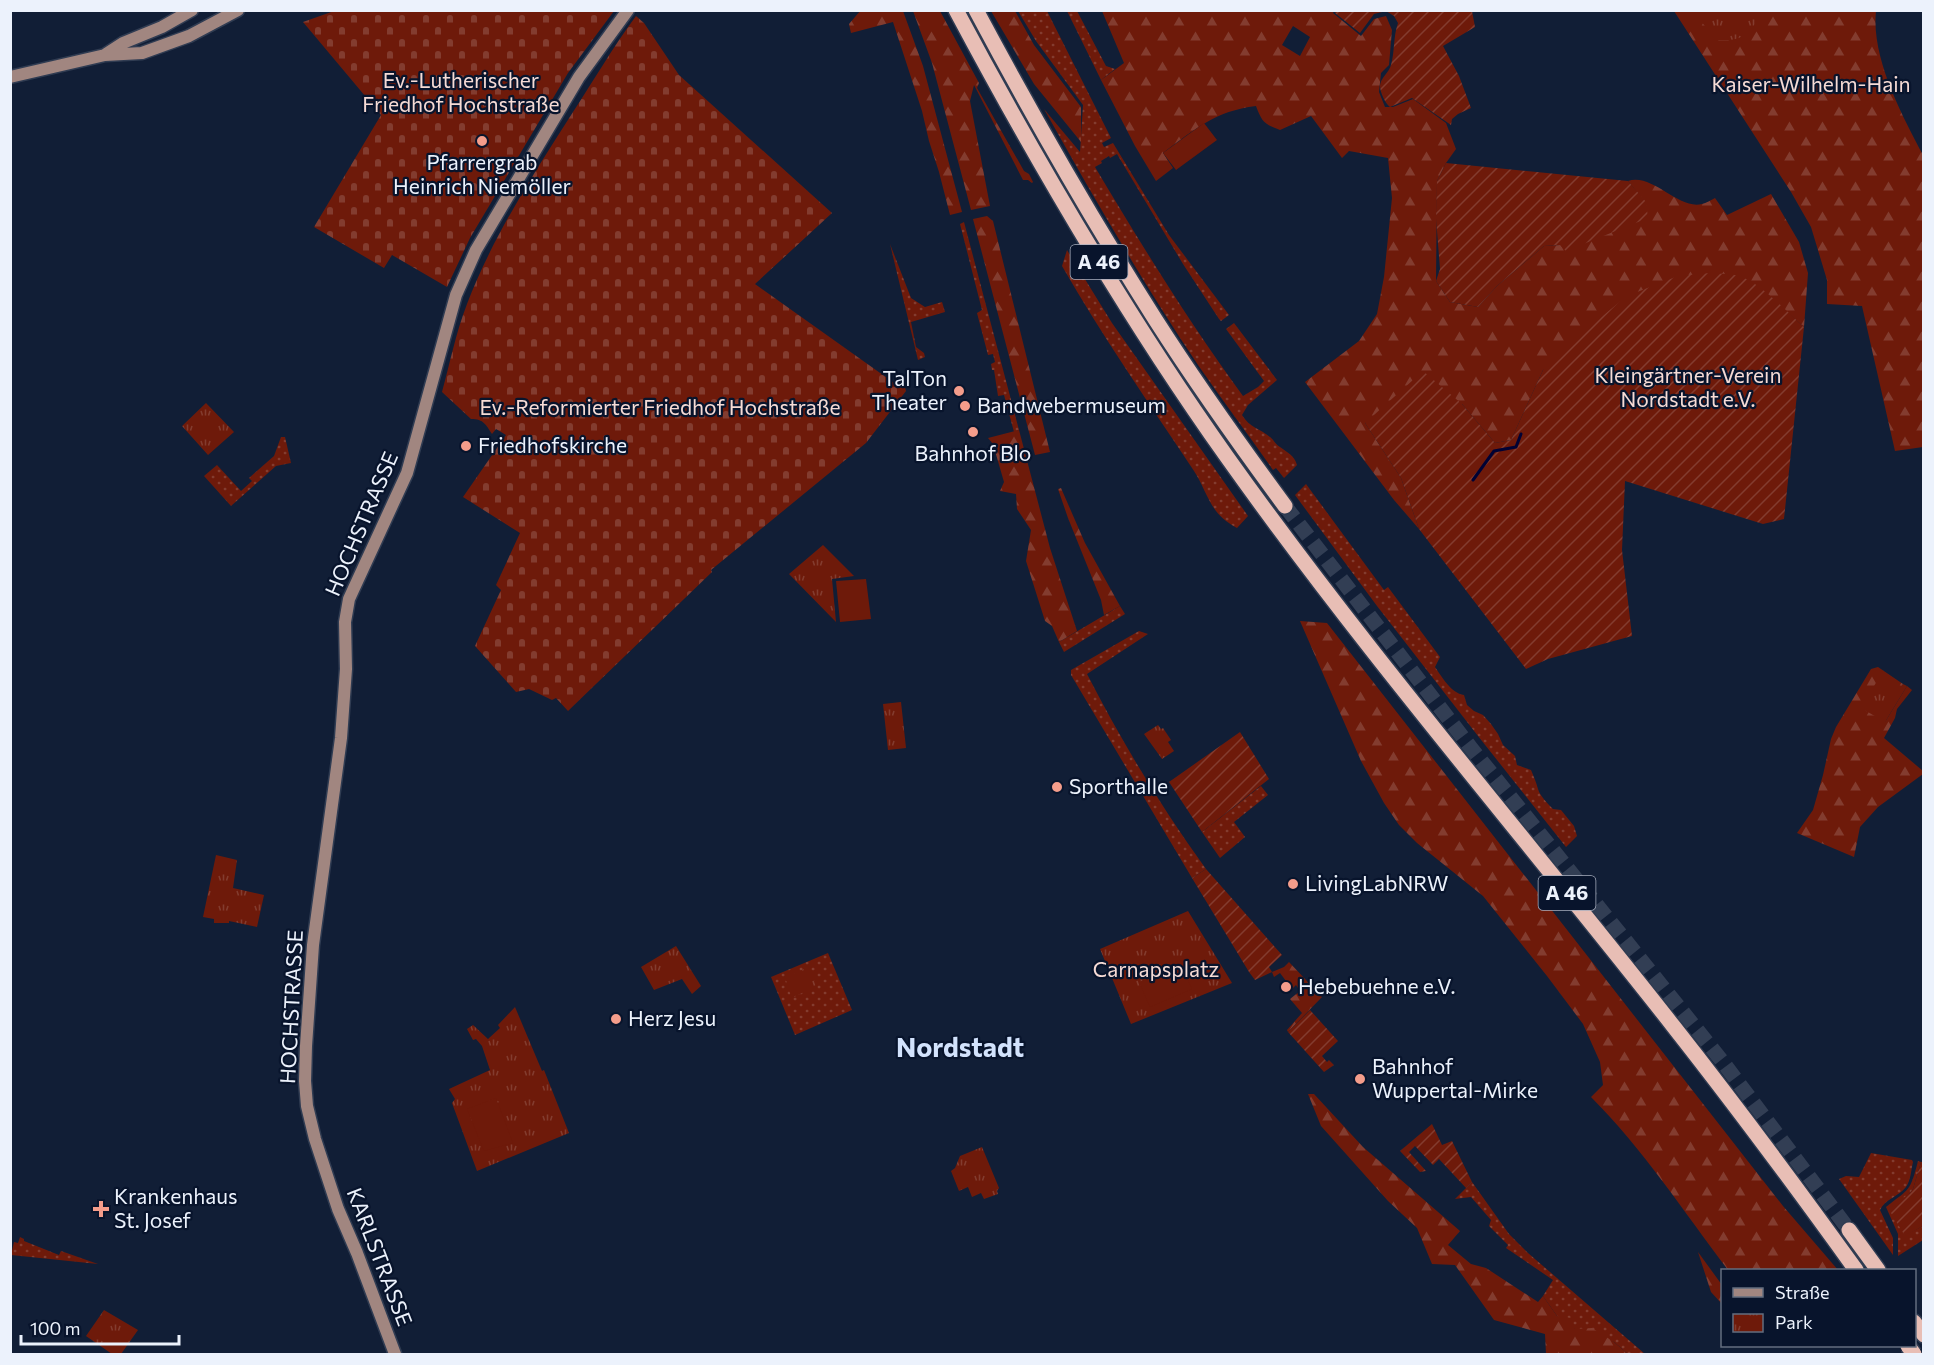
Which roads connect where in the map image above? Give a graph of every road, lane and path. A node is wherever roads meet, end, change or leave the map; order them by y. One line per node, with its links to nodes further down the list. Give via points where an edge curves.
1 (192, 10): 6 (main road)
2 (628, 10): 9 (main road, HOCHSTRASSE, via 579,77 467,267 407,473 349,599 340,738 313,945 306,1046 307,1106)
3 (956, 10): 12 (highway, A 46, via 1105,272 1260,503 1350,622 1689,1045)
4 (976, 10): 8 (highway, A 46, via 1126,272 1201,388)
5 (235, 12): 6 (main road, via 189,36 142,53)
6 (105, 55): 7 (main road)
7 (10, 77)
8 (1285, 506)
9 (326, 1173): 14 (main road, KARLSTRASSE)
10 (1849, 1230): 11 (highway)
11 (1876, 1268)
12 (1855, 1269)
13 (1923, 1349): 15 (main road)
14 (395, 1354)
15 (1905, 1354)

